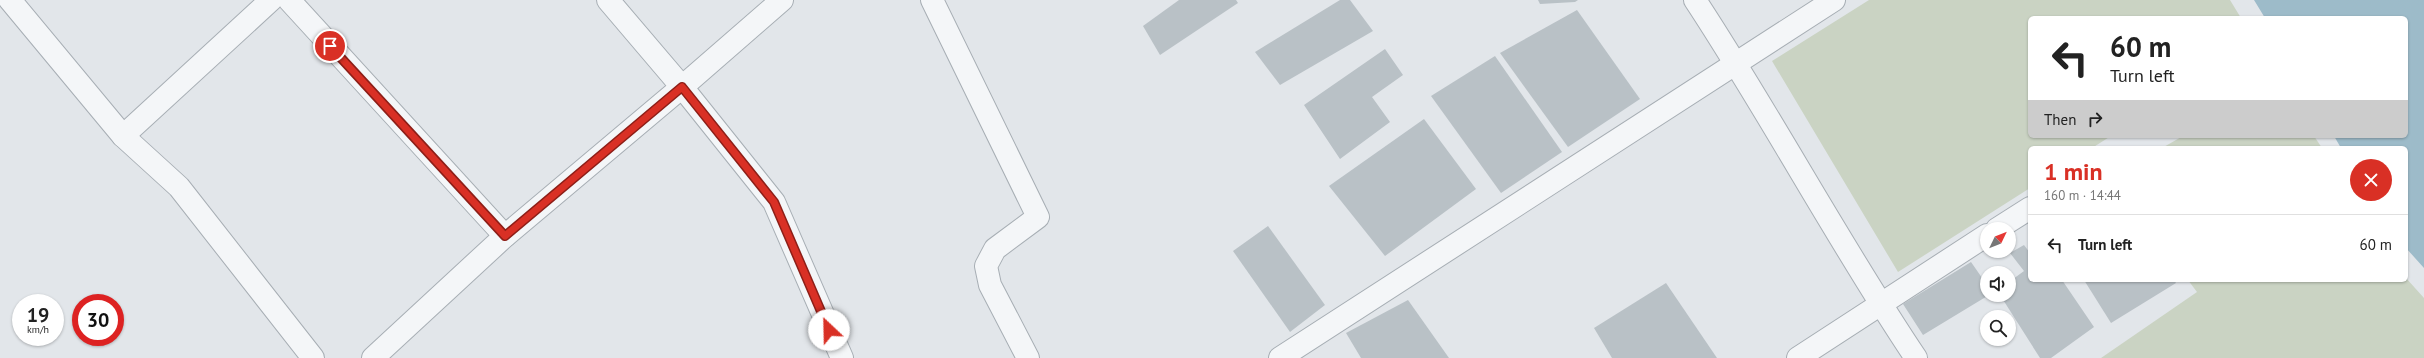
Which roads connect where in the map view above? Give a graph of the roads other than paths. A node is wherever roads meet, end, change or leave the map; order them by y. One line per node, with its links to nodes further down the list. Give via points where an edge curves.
1 (10, 0): 11 (street)
2 (271, 0): 11 (street)
3 (289, 0): 14 (street)
4 (608, 0): 10 (street)
5 (782, 0): 10 (street)
6 (932, 0): 20 (street, via 1038,217 995,249 986,266 990,285)
7 (1695, 0): 9 (street)
8 (1834, 0): 9 (street)
9 (1736, 62): 16 (street); 21 (street)
10 (682, 87): 14 (street); 19 (street, via 774,202)
11 (124, 136): 17 (street, via 178,187 305,344)
12 (2028, 209): 13 (street)
13 (2008, 222)
14 (505, 236): 18 (street)
15 (1980, 240): 16 (street)
16 (1880, 304): 22 (street); 23 (street)
17 (313, 358)
18 (373, 358)
19 (842, 358)
20 (1028, 358)
21 (1280, 358)
22 (1798, 358)
23 (1916, 358)

